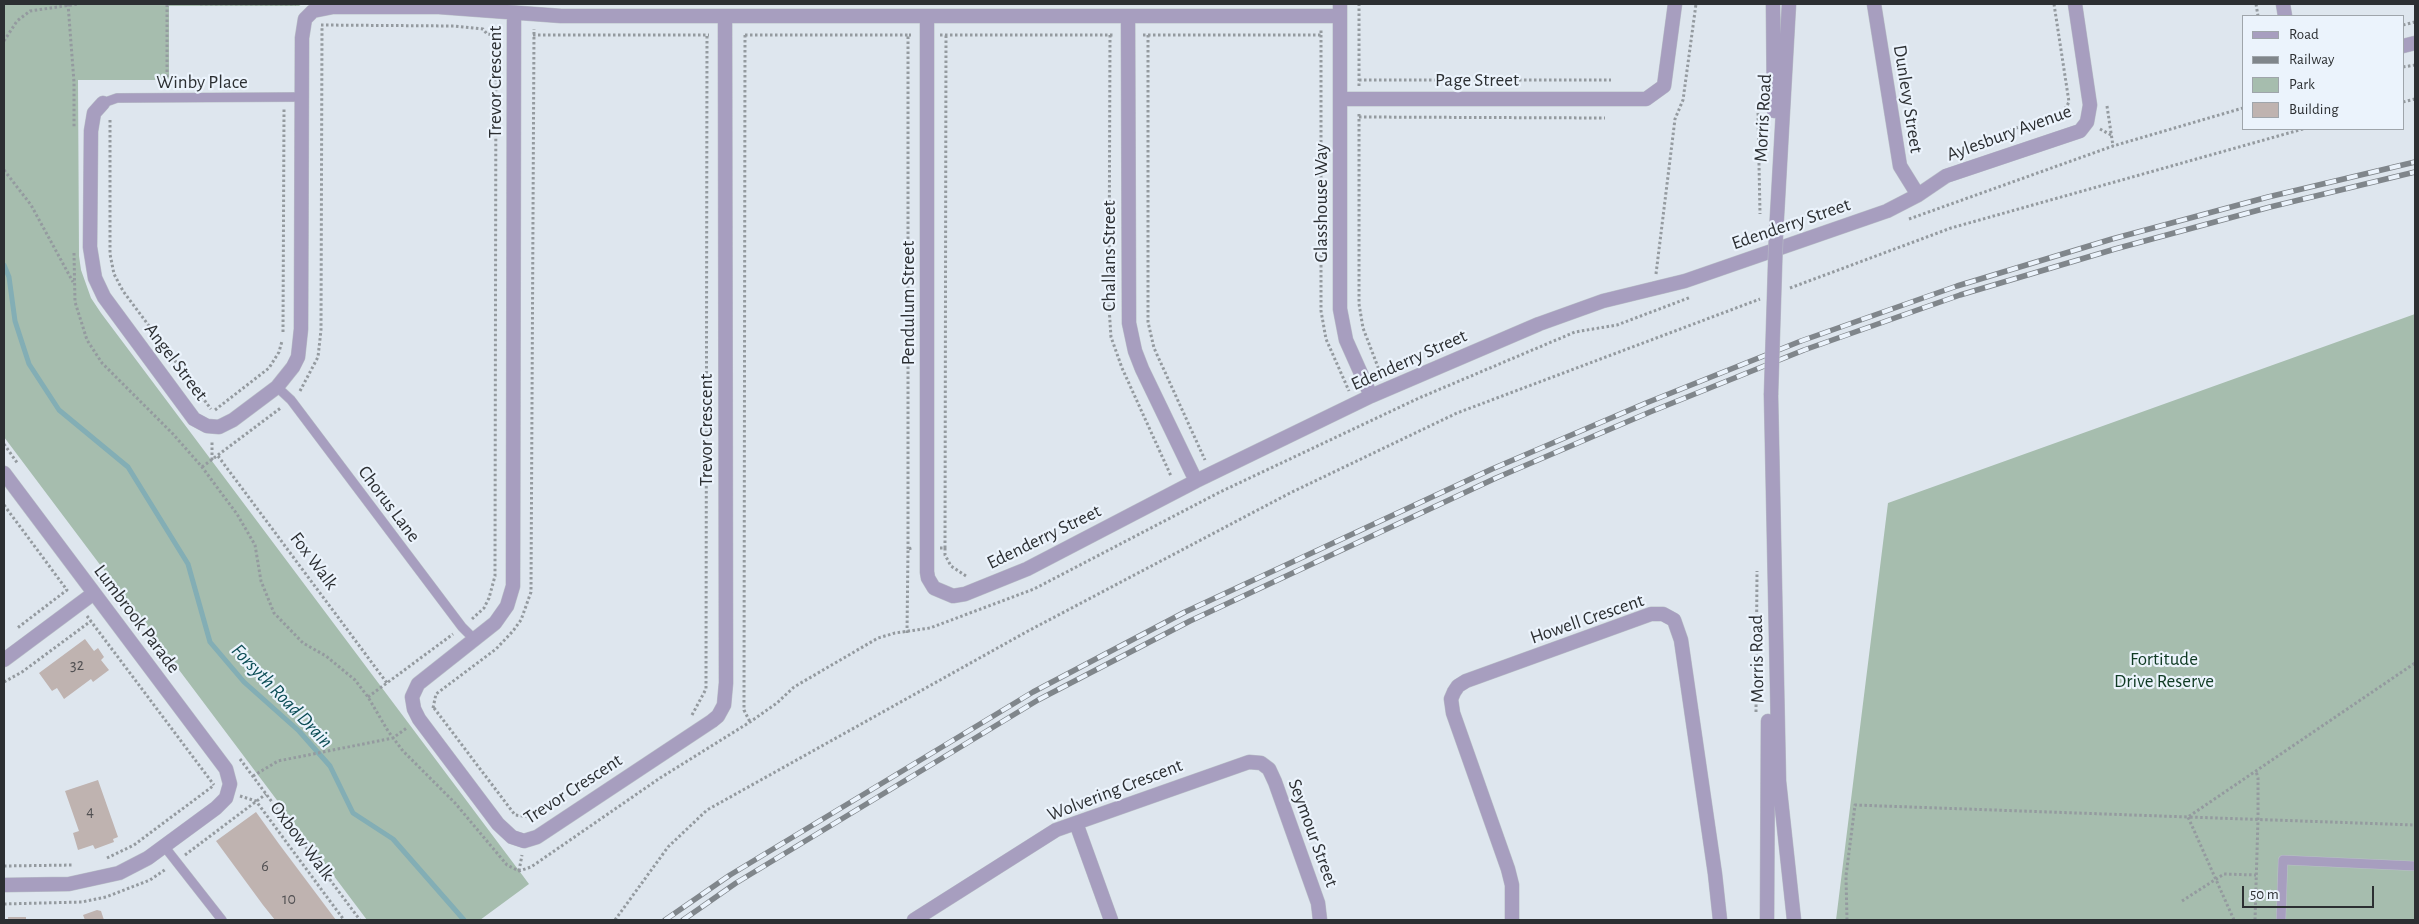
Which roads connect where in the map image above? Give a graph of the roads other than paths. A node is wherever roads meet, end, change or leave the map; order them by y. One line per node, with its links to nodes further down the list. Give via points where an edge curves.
1 (1675, 4): 13 (street, Page Street, via 1664,86 1646,99)
2 (1773, 4): 16 (street, Morris Road)
3 (1788, 4): 16 (street, Morris Road)
4 (1874, 4): 15 (street, Dunlevy Street, via 1900,166)
5 (2075, 4): 15 (street, Aylesbury Avenue, via 2090,105 2086,125 2069,135 1946,176)
6 (469, 6): 8 (street); 12 (street, Angel Street, via 333,7 308,14 302,38)
7 (1340, 10): 11 (street, via 1321,16); 13 (street, Glasshouse Way)
8 (514, 13): 9 (street); 24 (street, Trevor Crescent, via 513,586 507,606 495,623)
9 (726, 16): 10 (street); 24 (street, Trevor Crescent, via 726,683 721,712 712,722 547,831 520,841 498,824 414,709 412,697 418,684)
10 (927, 16): 11 (street); 22 (street, Pendulum Street, via 927,548 928,578)
11 (1128, 16): 21 (street, Challans Street, via 1128,323 1142,369)
12 (302, 98): 14 (lane, Winby Place); 17 (street, Angel Street, via 300,344 293,368)
13 (1340, 99): 19 (street, Glasshouse Way, via 1340,309 1346,340)
14 (106, 101): 17 (street, Angel Street, via 91,119 90,247 96,278 104,297 200,423 212,427 225,425)
15 (1918, 195): 19 (street, Edenderry Street, via 1887,211 1685,282 1604,301 1539,324)
16 (1776, 234): 18 (street, Morris Road, bridge)
17 (277, 386): 24 (lane, Chorus Lane)
18 (1771, 395): 37 (street, Morris Road); 38 (street, Morris Road, via 1779,781)
19 (1371, 396): 21 (street, Edenderry Street)
20 (4, 473): 23 (street, Lumbrook Parade)
21 (1196, 481): 22 (street, Edenderry Street, via 1008,578 958,596 946,595)
22 (934, 588)
23 (94, 593): 25 (street); 28 (street, Lumbrook Parade, via 226,769 229,778 229,791 216,808)
24 (474, 640)
25 (4, 660)
26 (1261, 763): 27 (street, Wolvering Crescent, via 1238,764); 34 (street, Seymour Street, via 1269,769 1275,782 1318,903)
27 (1076, 823): 32 (street, Wolvering Crescent, via 1056,830); 33 (street)
28 (164, 846): 30 (street, via 134,866 103,878 69,884); 31 (lane)
29 (2415, 866): 39 (lane, via 2283,860)
30 (4, 885)
31 (222, 920)
32 (914, 920)
33 (1111, 920)
34 (1320, 920)
35 (1512, 920): 36 (street, Howell Crescent, via 1512,885 1508,869 1453,713 1451,699 1454,692 1466,681 1651,614 1663,614 1674,620 1681,640)
36 (1720, 920)
37 (1767, 920)
38 (1794, 920)
39 (2281, 920)

